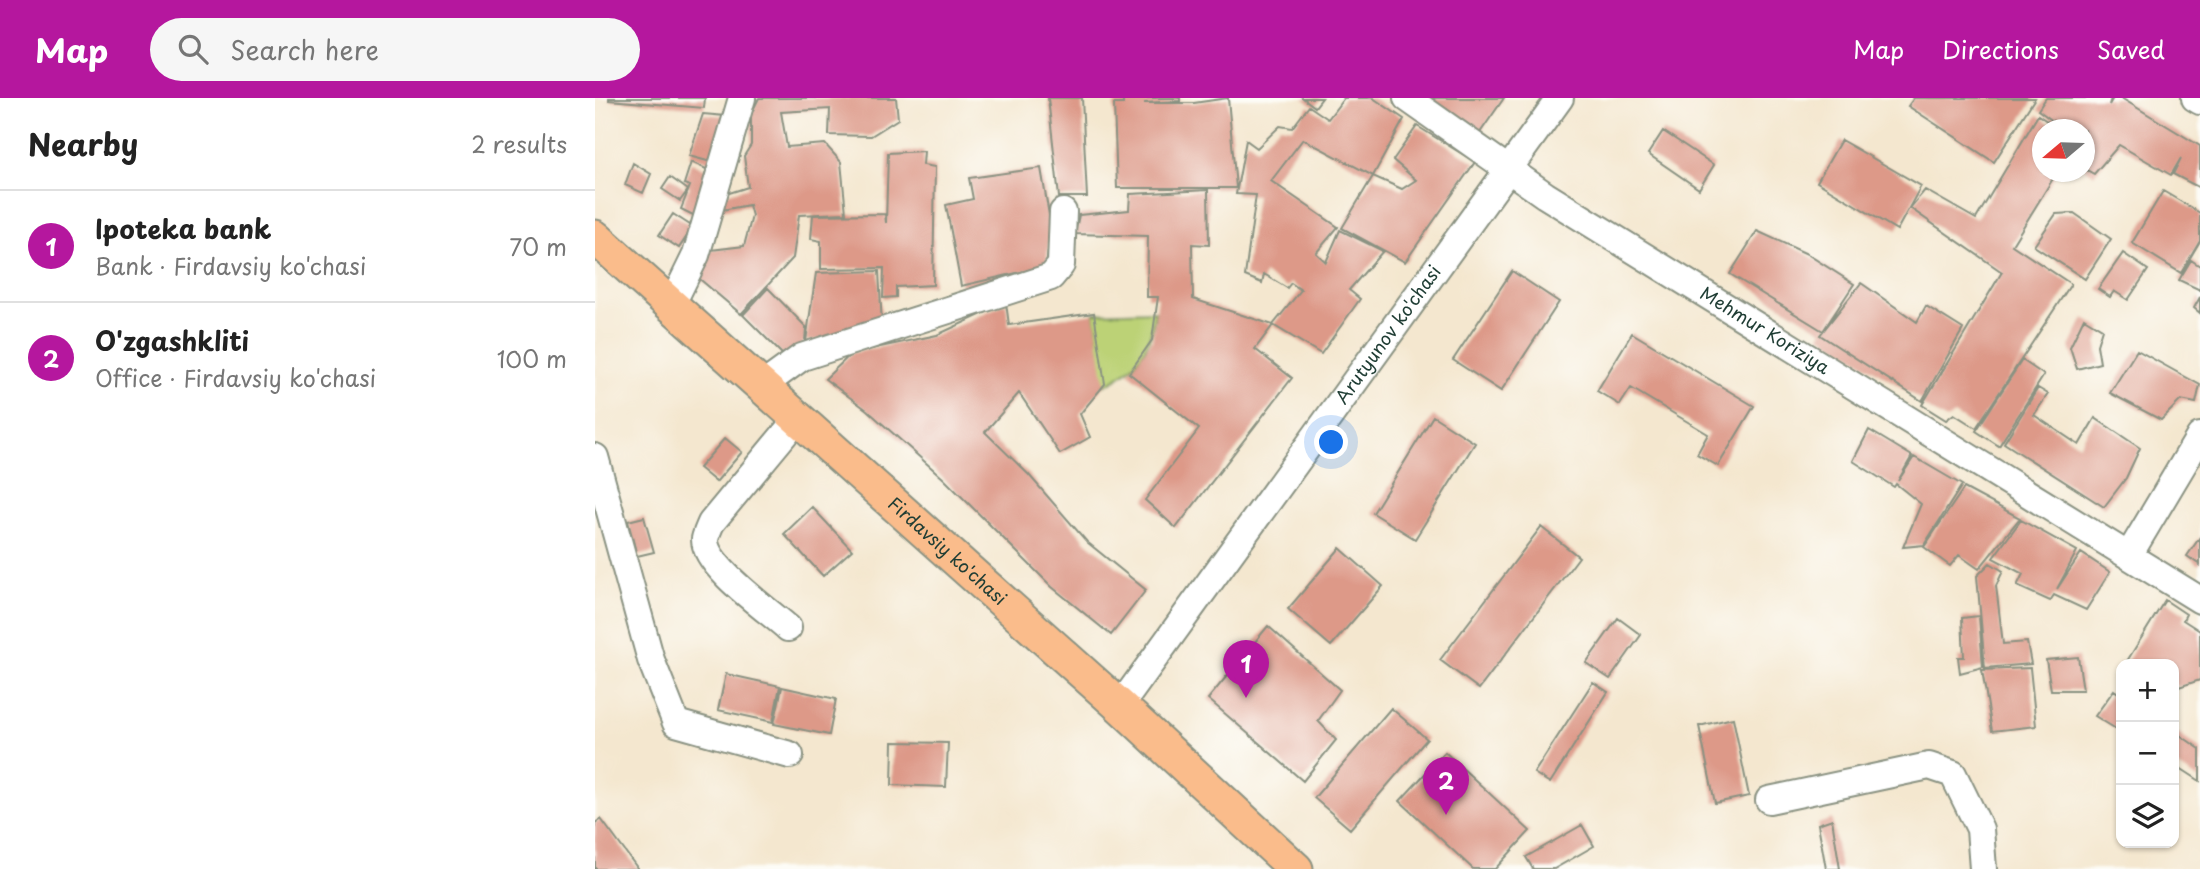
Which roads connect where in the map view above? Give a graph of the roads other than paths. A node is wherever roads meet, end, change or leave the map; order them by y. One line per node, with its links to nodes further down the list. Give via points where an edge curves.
1 (743, 98): 9 (street, via 696,255)
2 (1407, 98): 6 (street, Mehmur Koriziya)
3 (1560, 98): 6 (street, Arutyunov ko'chasi)
4 (2195, 98): 5 (street)
5 (2200, 101)
6 (1507, 170): 14 (street, Mehmur Koriziya); 17 (street, Arutyunov ko'chasi)
7 (1063, 212): 10 (street, via 1061,265 1051,277 802,357)
8 (596, 240): 9 (main road, Firdavsiy ko'chasi)
9 (671, 306): 10 (main road, Firdavsiy ko'chasi)
10 (762, 386): 11 (main road, Firdavsiy ko'chasi)
11 (798, 418): 16 (street, via 711,523 705,538 719,569); 17 (main road, Firdavsiy ko'chasi)
12 (2200, 436): 14 (street)
13 (595, 457): 18 (street, via 651,660 676,723)
14 (2129, 555): 15 (street, Mehmur Koriziya)
15 (2200, 600)
16 (788, 628)
17 (1120, 706): 20 (main road, Firdavsiy ko'chasi)
18 (790, 755)
19 (1769, 800): 21 (street, via 1929,766 1953,774 1980,829)
20 (1296, 869)
21 (1983, 869)

